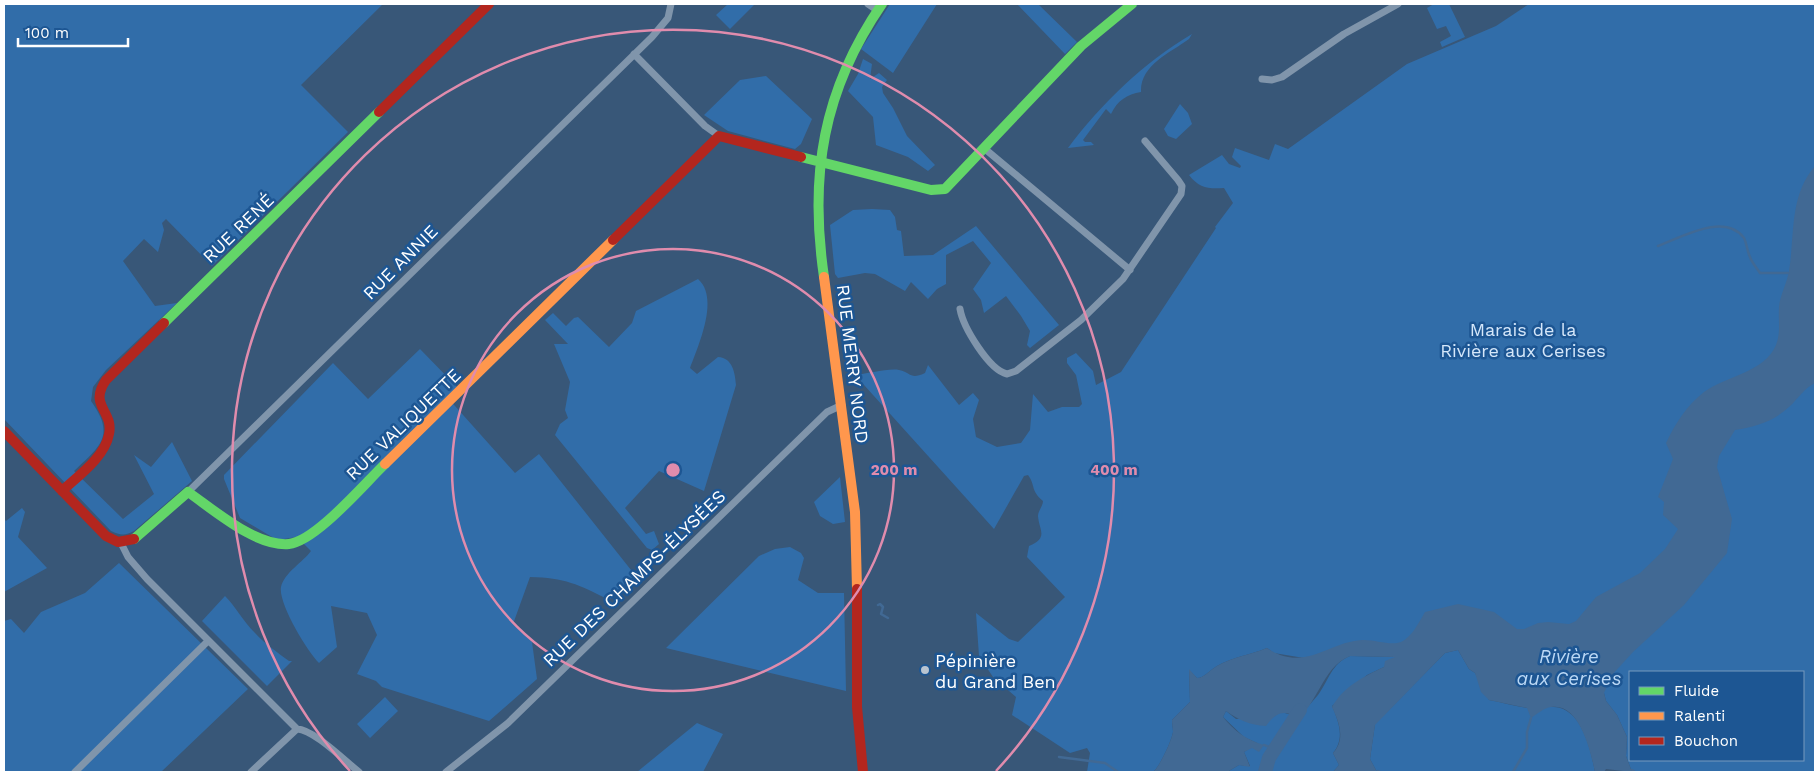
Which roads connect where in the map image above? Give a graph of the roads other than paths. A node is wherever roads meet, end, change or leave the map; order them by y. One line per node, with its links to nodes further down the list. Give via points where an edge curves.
1 (488, 4): 17 (street, RUE RENÉ, via 106,380 97,396 109,423 108,440)
2 (671, 4): 7 (street, via 668,18)
3 (868, 4): 6 (street)
4 (1132, 4): 11 (street, via 1081,46)
5 (1398, 4): 8 (street, via 1344,34 1282,77)
6 (880, 7): 12 (street, RUE MERRY NORD, via 854,48 836,90 825,125)
7 (634, 54): 9 (street, via 705,126); 18 (street, RUE ANNIE)
8 (1262, 79)
9 (719, 136): 12 (street); 18 (street, RUE VALIQUETTE, via 308,537 286,544 269,541)
10 (1145, 141): 13 (street, via 1178,180 1182,190)
11 (984, 149): 12 (street, via 949,186 936,191); 13 (street)
12 (819, 162): 15 (street, RUE MERRY NORD, via 819,239)
13 (1130, 270): 14 (street, via 1081,320 1011,374 999,370 970,336)
14 (960, 309)
15 (842, 405): 25 (street, RUE DES CHAMPS-ÉLYSÉES, via 830,409 820,418 508,724); 26 (street, RUE MERRY NORD, via 856,535 857,694)
16 (4, 431): 17 (street)
17 (62, 491): 19 (street, via 106,538)
18 (188, 492): 19 (street, via 136,538)
19 (121, 543): 20 (street, via 128,557 147,579)
20 (208, 641): 21 (street); 22 (street)
21 (297, 729): 23 (street); 24 (street, via 313,735)
22 (75, 772)
23 (251, 772)
24 (358, 772)
25 (446, 772)
26 (862, 772)

